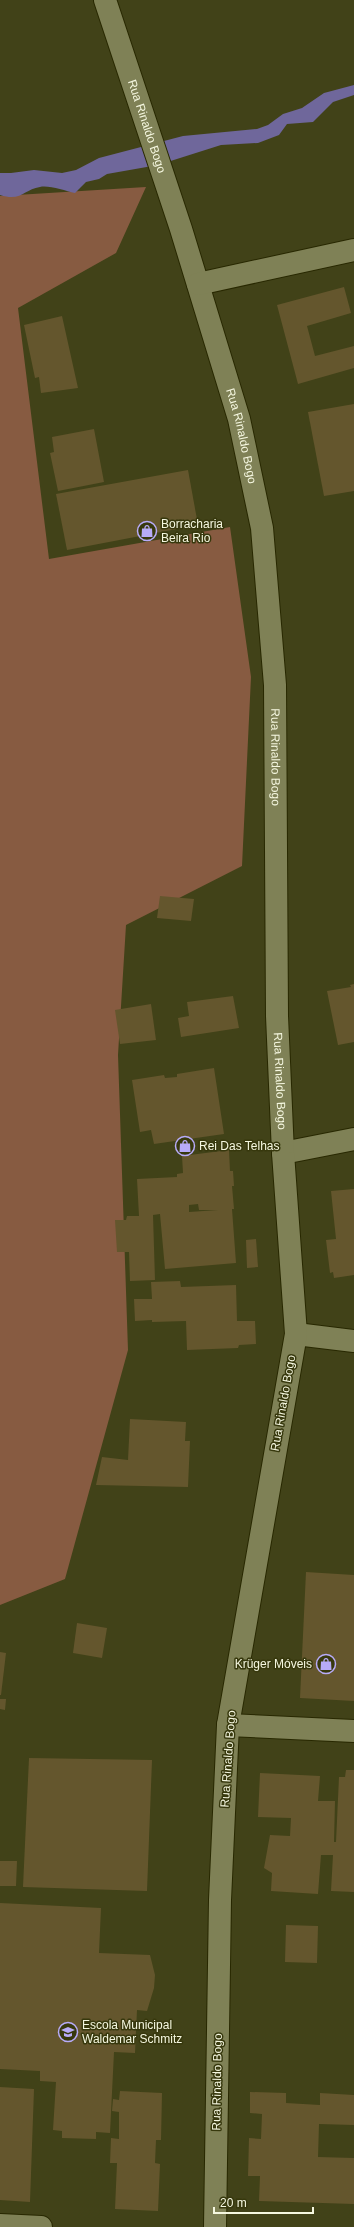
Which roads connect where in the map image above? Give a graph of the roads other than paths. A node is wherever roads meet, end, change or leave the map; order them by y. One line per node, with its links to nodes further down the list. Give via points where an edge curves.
1 (105, 0): 3 (main road, Rua Rinaldo Bogo)
2 (354, 250): 3 (main road)
3 (198, 284): 5 (main road, Rua Rinaldo Bogo, via 239,419 262,528 272,621 275,685 277,1016)
4 (354, 1139): 5 (main road)
5 (283, 1153): 6 (main road, Rua Rinaldo Bogo)
6 (296, 1334): 7 (main road); 8 (main road, Rua Rinaldo Bogo)
7 (354, 1341)
8 (228, 1725): 9 (main road); 12 (main road, Rua Rinaldo Bogo, via 220,1900)
9 (354, 1731)
10 (0, 2225): 11 (main road)
11 (41, 2227)
12 (215, 2227)

